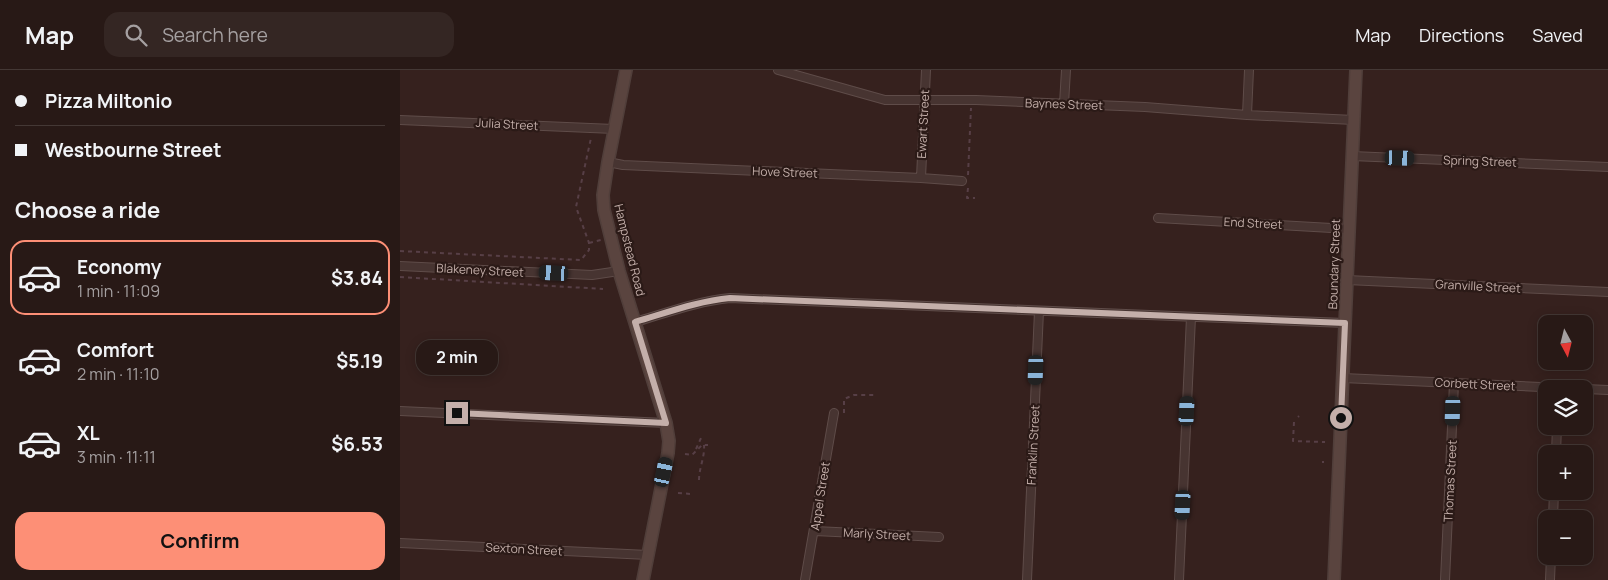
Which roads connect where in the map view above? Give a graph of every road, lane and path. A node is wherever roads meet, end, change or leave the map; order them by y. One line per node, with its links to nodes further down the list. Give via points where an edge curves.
1 (626, 70): 13 (street, Hampstead Road)
2 (778, 70): 7 (street, Baynes Street, via 881,99)
3 (926, 70): 7 (street, Ewart Street)
4 (1066, 70): 8 (street)
5 (1249, 70): 10 (street)
6 (1356, 70): 12 (street, Boundary Street)
7 (924, 100): 8 (street, Baynes Street); 18 (street, Ewart Street)
8 (1064, 104): 10 (street, Baynes Street)
9 (972, 105): 19 (path)
10 (1247, 115): 12 (street, Baynes Street)
11 (400, 120): 13 (street, Julia Street)
12 (1354, 120): 15 (street, Boundary Street)
13 (614, 129): 16 (street, Hampstead Road)
14 (591, 138): 23 (path, via 576,207 589,243 589,250 581,260)
15 (1352, 156): 17 (street, Spring Street); 22 (street, Boundary Street)
16 (608, 162): 18 (street, Hove Street, via 624,166); 25 (street, Hampstead Road, via 604,210)
17 (1608, 167)
18 (921, 178): 19 (street, Hove Street)
19 (966, 180): 20 (path, via 967,198)
20 (975, 198)
21 (1158, 218): 22 (street, End Street)
22 (1349, 229): 27 (street, Boundary Street)
23 (400, 252)
24 (400, 266): 25 (street, Blakeney Street, via 592,275)
25 (619, 271): 32 (street, Hampstead Road)
26 (400, 277): 28 (path)
27 (1347, 280): 29 (street, Granville Street); 33 (street, Boundary Street)
28 (603, 289)
29 (1608, 292)
30 (1038, 311): 31 (street); 32 (street, via 730,298); 61 (street, Franklin Street)
31 (1191, 317): 33 (street); 62 (street)
32 (635, 322): 44 (street, Hampstead Road)
33 (1345, 323): 34 (street, Boundary Street)
34 (1343, 378): 35 (street, Corbett Street); 63 (street, Boundary Street)
35 (1454, 383): 36 (street, Corbett Street); 64 (street, Thomas Street)
36 (1538, 387)
37 (1593, 389): 38 (street, Corbett Street)
38 (1608, 390)
39 (874, 395): 41 (path, via 854,394 844,399)
40 (400, 411): 44 (street)
41 (844, 412)
42 (834, 413): 54 (street, Appel Street)
43 (1294, 422): 46 (path, via 1293,441)
44 (666, 423): 57 (street, Hampstead Road, via 668,453)
45 (701, 438): 49 (path)
46 (1325, 442)
47 (704, 445): 48 (path); 49 (path); 51 (path)
48 (708, 445)
49 (695, 451): 50 (path, via 692,455)
50 (685, 454)
51 (699, 480)
52 (678, 493): 53 (path)
53 (691, 494)
54 (815, 531): 55 (street, Marly Street); 60 (street, Appel Street)
55 (939, 537)
56 (400, 543): 57 (street, Sexton Street)
57 (648, 555): 59 (street, Hampstead Road)
58 (1551, 565): 65 (street)
59 (643, 580)
60 (805, 580)
61 (1027, 580)
62 (1180, 580)
63 (1334, 580)
64 (1446, 580)
65 (1550, 580)

